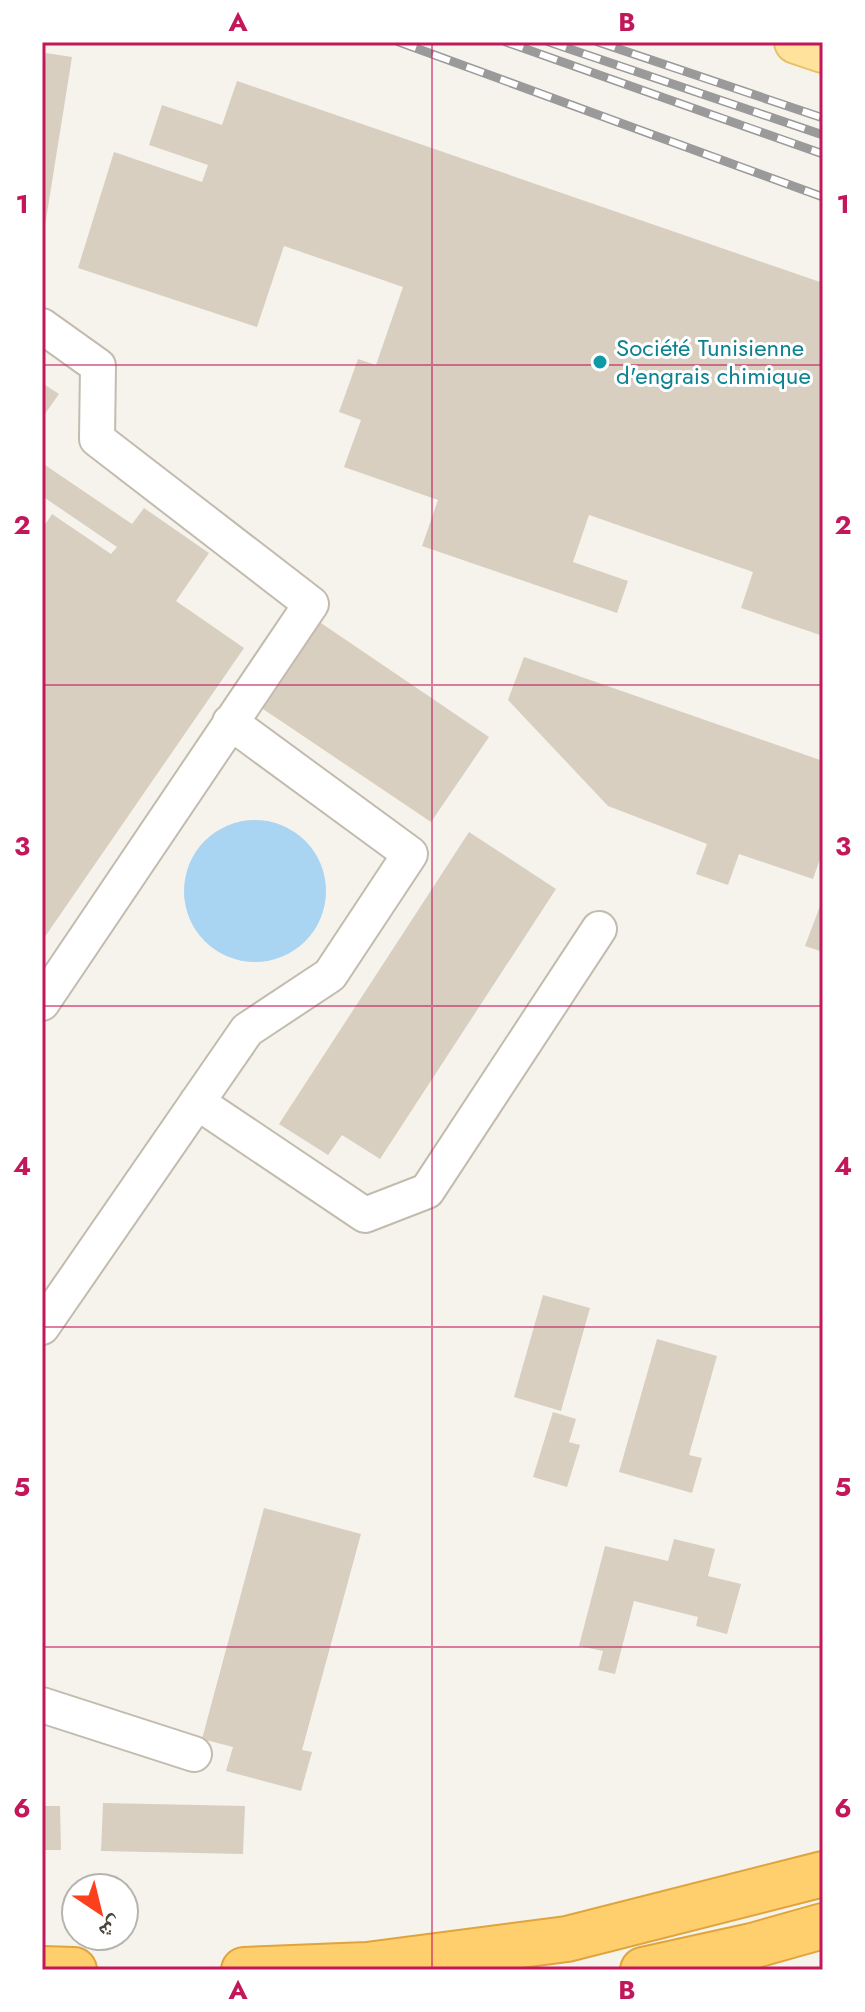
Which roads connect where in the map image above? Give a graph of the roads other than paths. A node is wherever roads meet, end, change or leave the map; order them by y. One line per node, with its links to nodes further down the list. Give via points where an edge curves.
1 (796, 42): 2 (main road)
2 (823, 51)
3 (42, 326): 4 (lane, via 98,366 97,439 311,604)
4 (230, 722): 6 (lane); 7 (lane, via 410,854 330,975 247,1030)
5 (599, 929): 7 (lane, via 427,1191 365,1215)
6 (42, 1003)
7 (197, 1102): 8 (lane)
8 (42, 1327)
9 (42, 1705): 10 (lane)
10 (194, 1754)
11 (823, 1874): 15 (highway, via 567,1939 367,1965)
12 (823, 1926): 16 (highway)
13 (42, 1969): 14 (highway)
14 (74, 1970)
15 (244, 1970)
16 (643, 1970)

